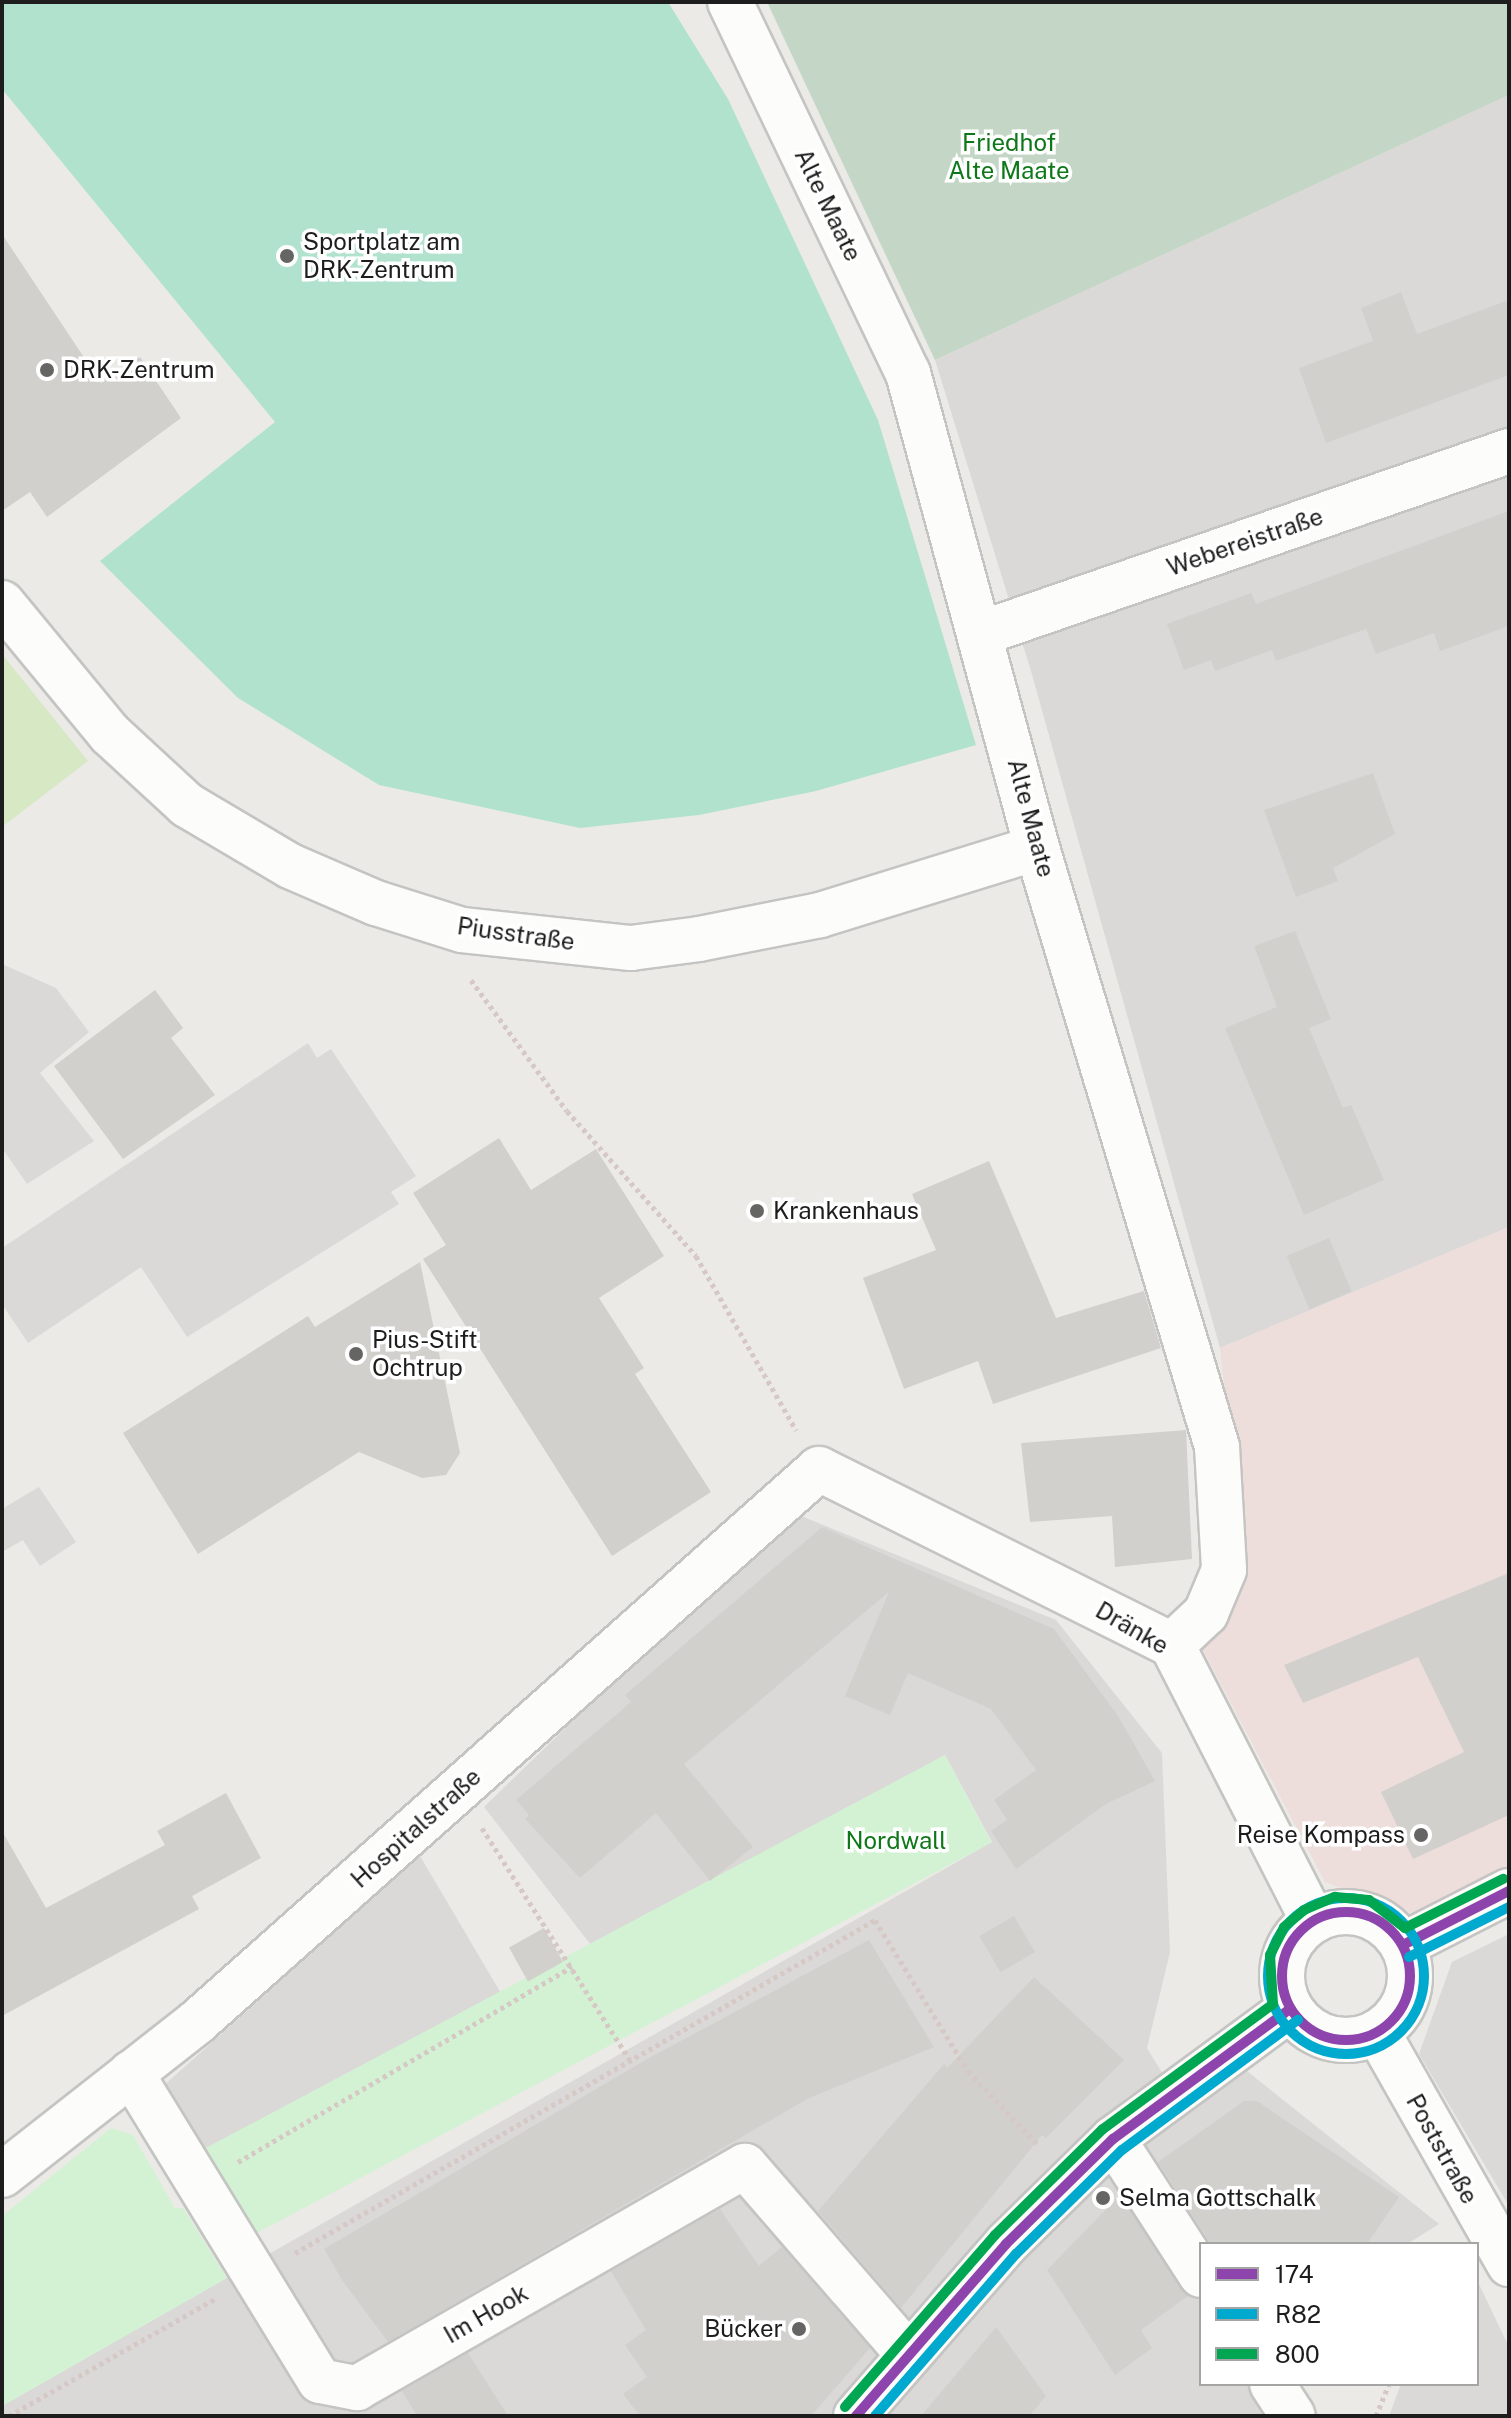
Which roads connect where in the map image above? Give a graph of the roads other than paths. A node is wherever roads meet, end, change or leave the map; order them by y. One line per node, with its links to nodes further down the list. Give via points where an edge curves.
1 (730, 2): 4 (street, Alte Maate, via 908,373)
2 (1509, 451): 4 (street, Webereistraße)
3 (2, 603): 5 (street, Piusstraße, via 110,734 187,805 290,866 461,947 631,948 699,939 820,915)
4 (982, 633): 5 (street, Alte Maate)
5 (1037, 848): 7 (street, Alte Maate, via 1217,1447 1224,1570 1206,1613)
6 (819, 1469): 7 (street, Dränke); 13 (street, Hospitalstraße)
7 (1172, 1645): 9 (street, Dränke)
8 (1509, 1891): 10 (street)
9 (1313, 1921): 10 (street, via 1338,1911 1366,1914); 11 (street, via 1295,1936 1283,1959 1281,1984)
10 (1403, 1945): 12 (street, via 1410,1983 1400,2013)
11 (1290, 2009): 12 (street, via 1325,2038 1352,2041); 14 (street)
12 (1378, 2033): 16 (street, Poststraße)
13 (131, 2073): 15 (street, Hospitalstraße); 18 (street, Im Hook, via 320,2381 357,2388 745,2166)
14 (1113, 2139): 17 (street); 18 (street)
15 (2, 2175)
16 (1509, 2264)
17 (1199, 2272)
18 (908, 2354): 20 (street)
19 (1273, 2386): 21 (street)
20 (856, 2416)
21 (1293, 2416)

